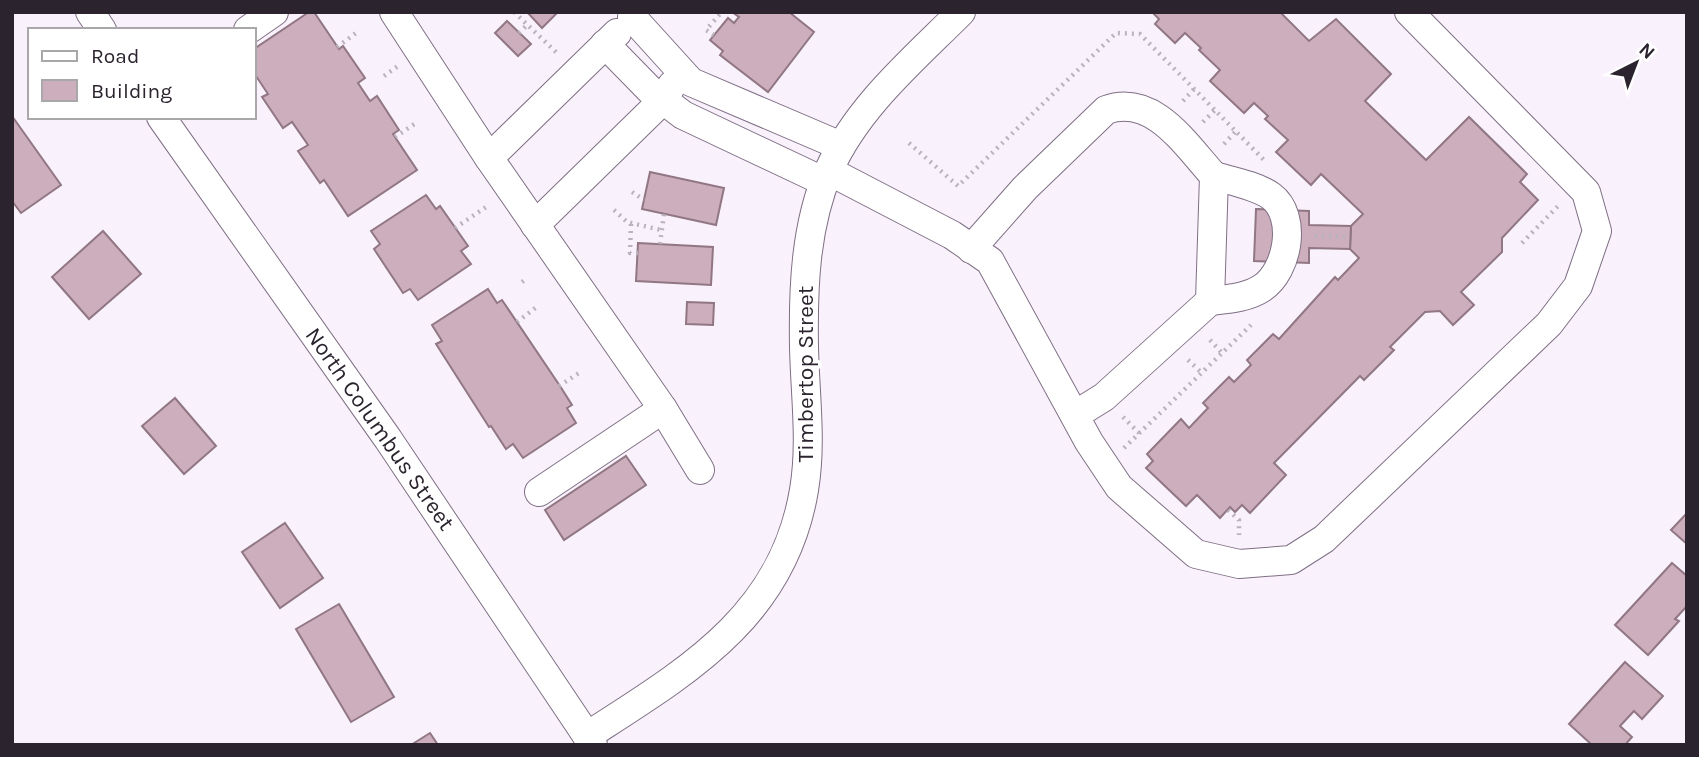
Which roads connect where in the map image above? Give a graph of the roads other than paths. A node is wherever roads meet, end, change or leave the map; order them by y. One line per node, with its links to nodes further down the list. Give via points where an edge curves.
1 (90, 12): 7 (street)
2 (274, 12): 8 (street)
3 (394, 12): 14 (street)
4 (961, 12): 13 (street, Timbertop Street, via 881,91)
5 (1409, 12): 21 (street, via 1586,192 1597,232 1578,286 1549,324 1324,539 1291,560 1239,564 1196,554 1119,487)
6 (635, 15): 9 (street); 10 (street)
7 (101, 28)
8 (250, 28)
9 (605, 44): 11 (street); 14 (street)
10 (679, 72): 11 (street); 13 (street, via 691,82)
11 (663, 100): 16 (street, via 683,115); 17 (street)
12 (162, 119): 24 (street, North Columbus Street, via 388,439)
13 (841, 146): 16 (street, Timbertop Street)
14 (489, 158): 17 (street)
15 (1214, 176): 18 (street, via 1158,117 1141,106 1123,104 1106,110 1025,188); 19 (street); 19 (street, via 1271,196 1284,211 1287,234 1281,266 1263,287 1238,298)
16 (827, 177): 18 (street, via 952,235); 24 (street, Timbertop Street, via 814,218 803,283 808,432 804,491 779,568 750,613 707,654)
17 (535, 225): 20 (street)
18 (971, 249): 21 (street, via 989,261)
19 (1210, 301): 21 (street, via 1104,397)
20 (663, 409): 22 (street); 23 (street)
21 (1075, 415)
22 (700, 470)
23 (539, 492)
24 (590, 740)

